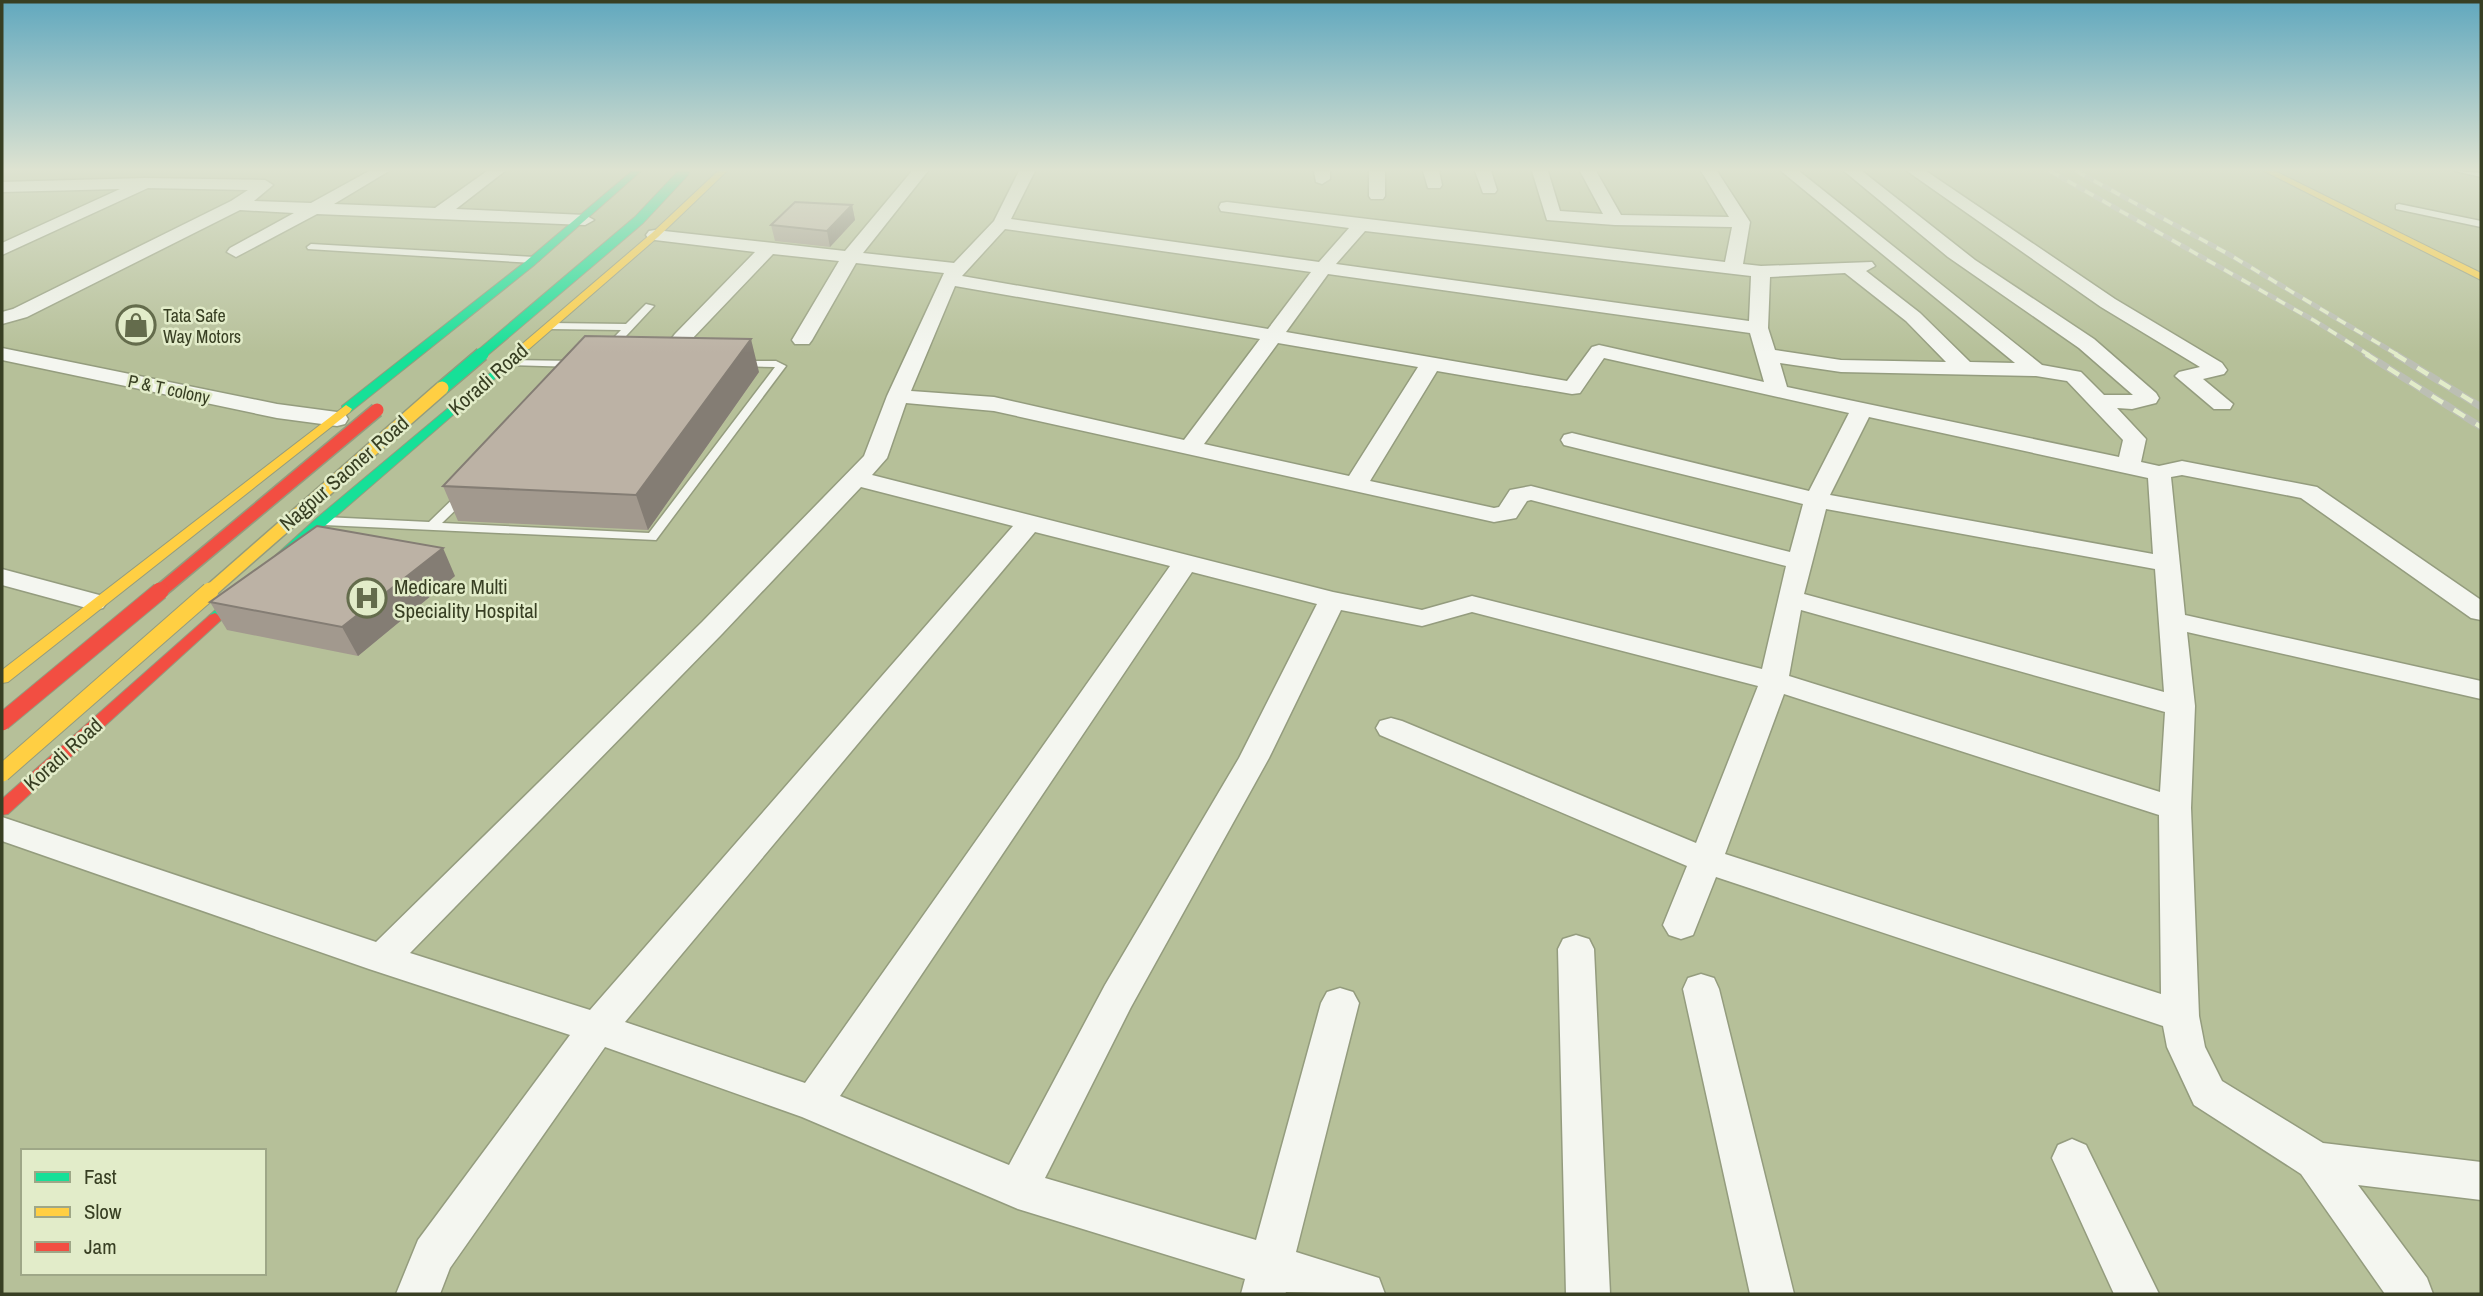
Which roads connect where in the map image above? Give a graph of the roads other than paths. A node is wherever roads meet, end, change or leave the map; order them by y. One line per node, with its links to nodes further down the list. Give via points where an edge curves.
1 (42, 231): 21 (street)
2 (184, 231): 33 (street)
3 (273, 231): 22 (street)
4 (571, 231): 19 (main road)
5 (626, 231): 82 (main road, Nagpur Saoner Road, bridge)
6 (658, 231): 17 (main road, Koradi Road)
7 (871, 231): 23 (street)
8 (993, 231): 30 (street)
9 (1061, 231): 27 (street)
10 (1355, 231): 27 (street)
11 (1416, 231): 28 (street)
12 (1739, 231): 28 (street)
13 (1863, 231): 25 (street)
14 (1930, 231): 52 (street, via 1966,262 2126,372 2148,398)
15 (2003, 231): 53 (street, via 2108,303 2215,367 2217,370 2186,376)
16 (2390, 231): 31 (main road)
17 (649, 240): 19 (main road); 20 (street); 34 (main road, Koradi Road)
18 (311, 247): 24 (lane)
19 (551, 247): 24 (main road)
20 (769, 248): 23 (street); 38 (street)
21 (2, 250)
22 (236, 252)
23 (850, 257): 30 (street); 39 (street)
24 (536, 260): 55 (main road)
25 (1904, 264): 26 (street); 47 (street)
26 (1849, 267): 29 (street); 46 (street, via 1913,317)
27 (1322, 268): 36 (street); 37 (street)
28 (1733, 269): 29 (street)
29 (1761, 272): 36 (street)
30 (952, 274): 37 (street); 50 (street)
31 (2481, 277)
32 (649, 306): 35 (lane)
33 (2, 318)
34 (550, 326): 35 (lane); 43 (main road, Koradi Road)
35 (630, 327): 42 (lane)
36 (1758, 328): 41 (street)
37 (1273, 335): 44 (street); 57 (street)
38 (682, 338)
39 (802, 340)
40 (2, 354): 55 (street, P & T colony, via 277,411)
41 (1766, 355): 46 (street, via 1841,366); 49 (street)
42 (598, 360): 43 (lane); 48 (lane)
43 (508, 363): 64 (main road, Koradi Road)
44 (1432, 363): 49 (street, via 1572,388 1599,351); 62 (street)
45 (724, 364): 66 (lane, via 781,366 652,537)
46 (1965, 369): 47 (street)
47 (2036, 370): 52 (street, via 2074,376)
48 (584, 374)
49 (1778, 391): 54 (street)
50 (898, 396): 57 (street, via 994,404); 60 (street, via 875,458)
51 (389, 401): 80 (main road, Nagpur Saoner Road, bridge)
52 (2098, 401): 58 (street, via 2135,439)
53 (2222, 404)
54 (1862, 409): 58 (street); 63 (street)
55 (337, 419): 73 (main road)
56 (1572, 440): 63 (street)
57 (1190, 448): 62 (street)
58 (2128, 466): 59 (street)
59 (2159, 473): 69 (street); 74 (street, via 2182,468 2309,492)
60 (855, 478): 65 (street); 89 (street)
61 (480, 479): 66 (lane)
62 (1356, 485): 67 (street, via 1494,515 1507,513 1518,495 1531,493)
63 (1816, 500): 67 (street); 69 (street)
64 (323, 521): 66 (lane); 84 (main road, Koradi Road)
65 (1030, 523): 68 (street); 93 (street)
66 (432, 526)
67 (1800, 562): 71 (street)
68 (1185, 564): 72 (street); 94 (street)
69 (2167, 564): 75 (street)
70 (2, 577): 73 (street)
71 (1790, 598): 77 (street); 79 (street)
72 (1332, 600): 77 (street, via 1422,618 1472,604); 98 (street, via 1254,758 1118,996)
73 (94, 602): 76 (main road)
74 (2481, 612)
75 (2172, 620): 78 (street); 79 (street)
76 (2, 678)
77 (1774, 681): 83 (street); 86 (street)
78 (2481, 690)
79 (2180, 706): 83 (street)
80 (2, 722)
81 (1391, 728): 86 (street)
82 (2, 774)
83 (2175, 808): 92 (street)
84 (2, 809)
85 (2, 829): 89 (street)
86 (1707, 861): 87 (street); 92 (street)
87 (1681, 925)
88 (1576, 949): 102 (street)
89 (382, 959): 93 (street)
90 (1701, 989): 103 (street)
91 (1340, 1003): 99 (street)
92 (2180, 1016): 96 (street, via 2186,1047 2208,1093)
93 (597, 1028): 94 (street); 100 (street, via 433,1255)
94 (813, 1103): 98 (street)
95 (2072, 1158): 104 (street)
96 (2316, 1161): 97 (street); 105 (street)
97 (2481, 1181)
98 (1018, 1189): 99 (street)
99 (1267, 1279): 101 (street)
100 (418, 1294)
101 (1363, 1294)
102 (1588, 1294)
103 (1773, 1294)
104 (2137, 1294)
105 (2411, 1294)

